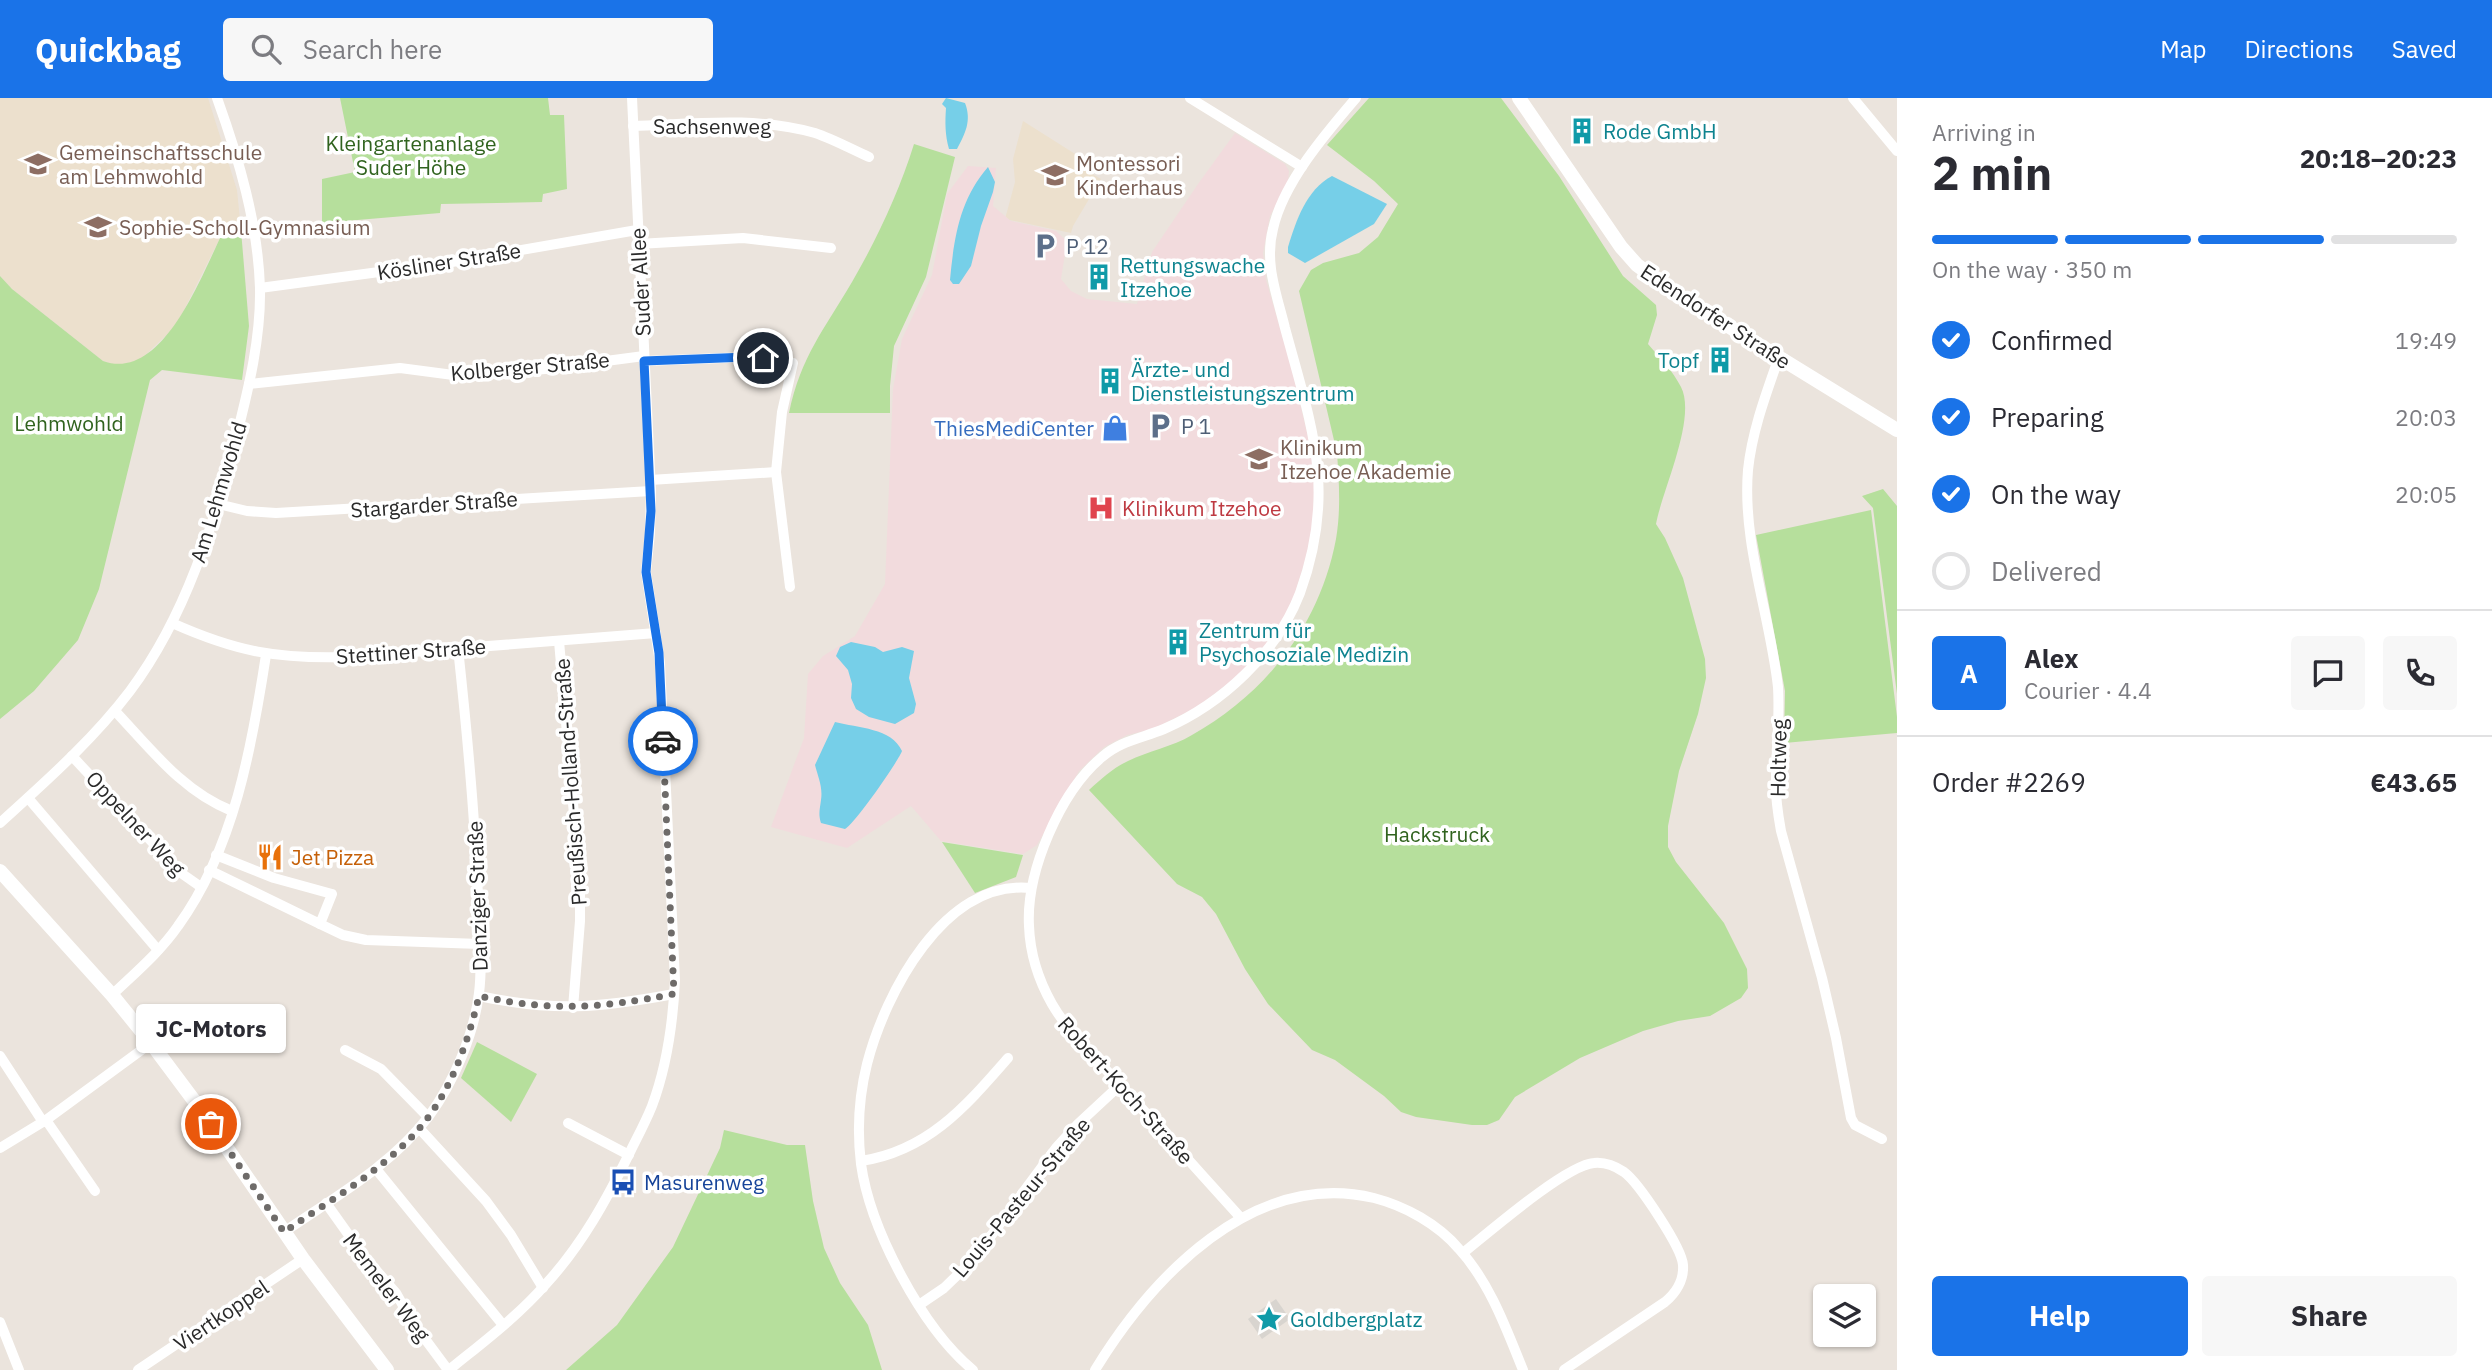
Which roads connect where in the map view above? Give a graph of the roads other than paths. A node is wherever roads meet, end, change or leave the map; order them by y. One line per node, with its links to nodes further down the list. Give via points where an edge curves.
1 (217, 98): 14 (street, Am Lehmwohld, via 248,202)
2 (632, 98): 7 (street, Suder Allee)
3 (1190, 98): 10 (street)
4 (1356, 98): 10 (street, Robert-Koch-Straße)
5 (1519, 98): 15 (street, Edendorfer Straße, via 1632,260 1681,297)
6 (1853, 98): 8 (street)
7 (633, 126): 9 (street, Sachsenweg, via 781,125); 11 (street, Suder Allee)
8 (1897, 150)
9 (869, 156)
10 (1302, 167): 37 (street, Robert-Koch-Straße, via 1276,217 1269,254 1320,478 1316,540 1298,598 1260,659 1231,687 1183,720 1122,743 1086,773 1056,820)
11 (637, 230): 12 (street, Suder Allee); 14 (street, Kösliner Straße, via 446,263)
12 (638, 244): 13 (street, via 743,238); 16 (street, Suder Allee)
13 (831, 248)
14 (260, 288): 17 (street, Am Lehmwohld)
15 (1779, 357): 18 (street, Edendorfer Straße); 54 (street, Holtweg, via 1755,429 1748,486 1750,529 1778,687 1778,815 1832,1017 1852,1121)
16 (644, 358): 17 (street, Kolberger Straße, via 461,376 400,368); 19 (street, Kolberger Straße, via 748,357 793,363); 20 (street, Suder Allee)
17 (249, 384): 21 (street, Am Lehmwohld)
18 (1897, 430)
19 (776, 472): 20 (street, Stargarder Straße); 22 (street)
20 (650, 485): 21 (street, Stargarder Straße, via 276,513); 24 (street, Suder Allee, via 646,572)
21 (218, 504): 23 (street, Am Lehmwohld)
22 (790, 587)
23 (172, 623): 27 (street, Stettiner Straße); 28 (street, Am Lehmwohld)
24 (656, 633): 25 (street, Stettiner Straße); 41 (street, Suder Allee)
25 (559, 641): 26 (street, Stettiner Straße); 44 (street, Preußisch-Holland-Straße, via 580,884)
26 (458, 648): 27 (street, Stettiner Straße, via 348,657); 39 (street, Danziger Straße, via 475,808)
27 (266, 654): 31 (street, via 248,759)
28 (114, 711): 29 (street, Am Lehmwohld); 31 (street, via 186,784)
29 (72, 756): 30 (street, Am Lehmwohld); 36 (street, Oppelner Weg, via 178,870)
30 (28, 798): 32 (street, Am Lehmwohld); 40 (street)
31 (232, 811): 33 (street)
32 (0, 823)
33 (216, 855): 34 (street); 38 (street, via 332,894)
34 (209, 870): 36 (street); 38 (street)
35 (0, 871): 42 (street)
36 (201, 887): 40 (street)
37 (1031, 888): 49 (street, Robert-Koch-Straße, via 1029,931 1045,991 1070,1029); 57 (street, via 1002,889 970,902 934,931 914,958 883,1018 867,1063 860,1107)
38 (320, 924): 39 (street, via 366,940)
39 (480, 944): 43 (street, Danziger Straße)
40 (158, 950): 42 (street)
41 (674, 994): 44 (street); 56 (street, Suder Allee, via 663,1067 652,1106)
42 (112, 995): 45 (street)
43 (479, 996): 44 (street); 50 (street, Danziger Straße, via 451,1078)
44 (573, 1008)
45 (150, 1043): 51 (street); 62 (street)
46 (345, 1050): 50 (street, via 381,1069)
47 (0, 1056): 51 (street)
48 (1009, 1058): 57 (street, via 969,1104 939,1128 907,1146)
49 (1121, 1085): 61 (street, Robert-Koch-Straße); 66 (street, Louis-Pasteur-Straße, via 1056,1148 973,1260)
50 (428, 1117): 53 (street, Danziger Straße)
51 (44, 1121): 55 (street); 59 (street)
52 (568, 1123): 56 (street)
53 (419, 1128): 58 (street, Danziger Straße); 65 (street, via 486,1201)
54 (1882, 1139)
55 (0, 1148)
56 (629, 1155): 65 (street, Suder Allee, via 592,1224)
57 (861, 1161): 66 (street, via 880,1230)
58 (376, 1169): 60 (street, Danziger Straße); 68 (street)
59 (95, 1191)
60 (326, 1203): 62 (street, Danziger Straße); 72 (street, Memeler Weg)
61 (1241, 1218): 63 (street, via 1300,1196 1360,1195 1414,1214 1440,1230); 74 (street, via 1150,1294)
62 (284, 1232): 64 (street)
63 (1463, 1253): 75 (street, via 1487,1288); 76 (street, via 1581,1166 1606,1164 1630,1178 1679,1249 1682,1277 1665,1302)
64 (303, 1259): 70 (street, Viertkoppel); 71 (street)
65 (543, 1287): 68 (street, Suder Allee)
66 (919, 1305): 73 (street)
67 (0, 1322): 69 (street)
68 (503, 1325): 72 (street, Suder Allee)
69 (19, 1370)
70 (138, 1370)
71 (387, 1370)
72 (448, 1370)
73 (973, 1370)
74 (1096, 1370)
75 (1523, 1370)
76 (1564, 1370)

